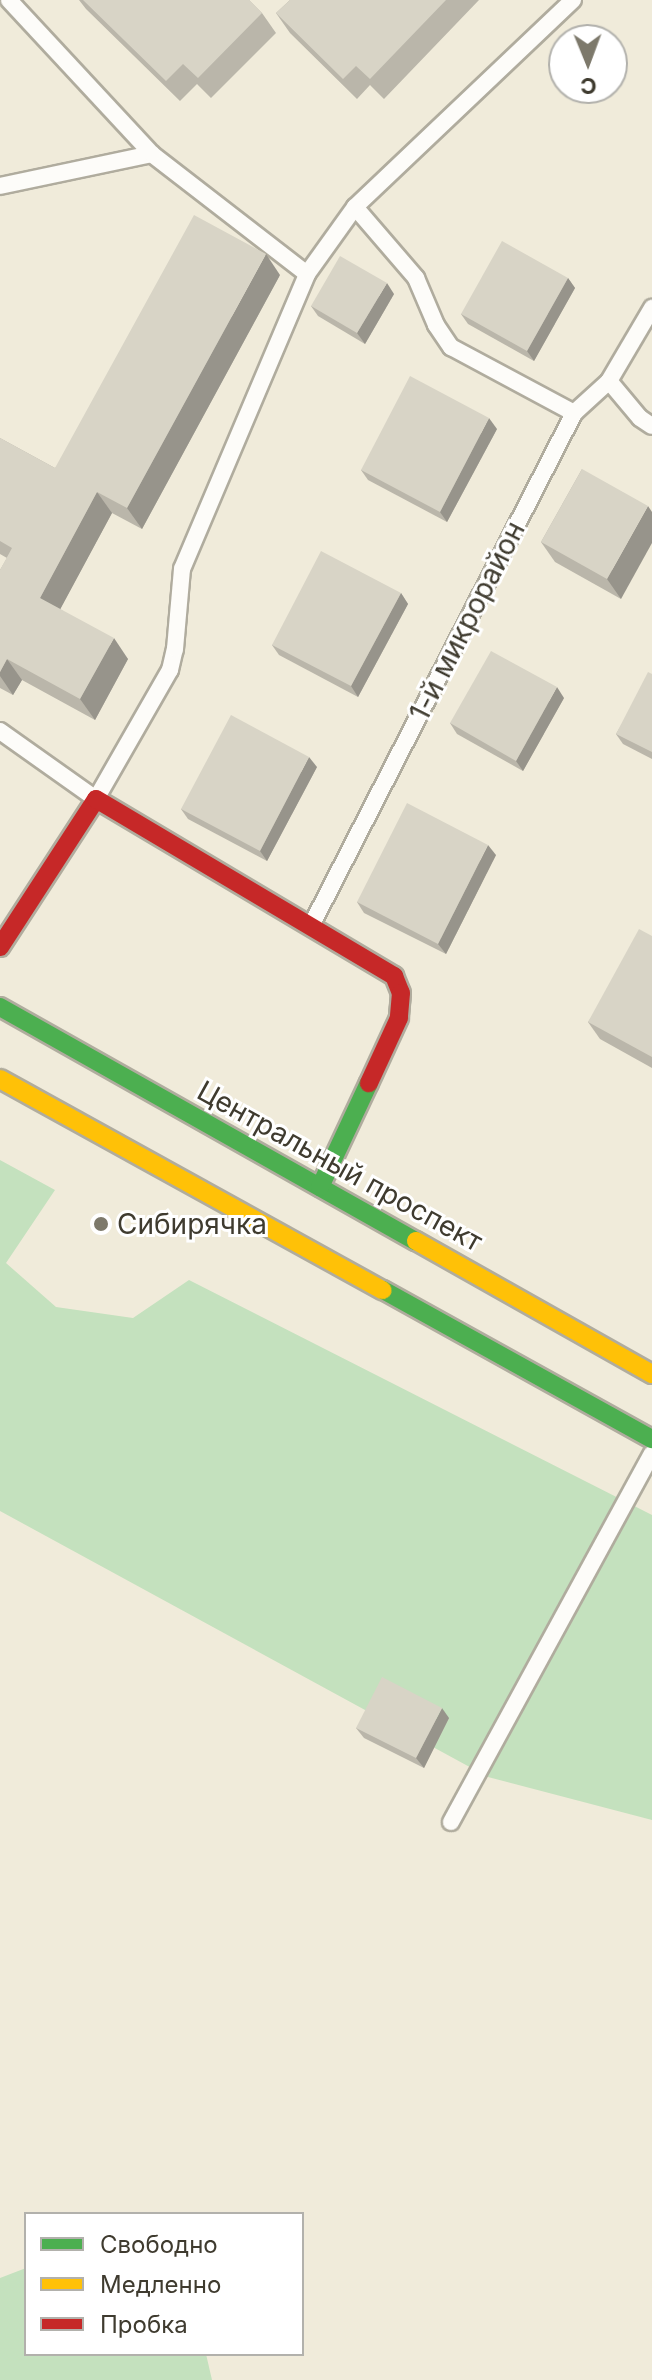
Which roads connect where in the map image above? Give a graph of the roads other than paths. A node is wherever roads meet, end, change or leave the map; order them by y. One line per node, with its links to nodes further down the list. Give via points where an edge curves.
1 (9, 0): 3 (lane)
2 (573, 0): 5 (lane)
3 (152, 154): 4 (lane); 6 (lane)
4 (0, 186)
5 (355, 207): 6 (lane); 9 (lane, via 416,278 451,347)
6 (307, 274): 12 (lane, via 182,569 170,670)
7 (652, 308): 8 (lane, 1-й микрорайон)
8 (609, 381): 9 (lane, 1-й микрорайон); 10 (lane)
9 (574, 413): 13 (lane, 1-й микрорайон)
10 (652, 426)
11 (0, 731): 12 (lane)
12 (96, 799): 13 (main road); 14 (main road)
13 (309, 929): 17 (main road, via 394,976 401,993 399,1018)
14 (0, 947)
15 (0, 1007): 17 (main road, Центральный проспект)
16 (0, 1079): 19 (main road)
17 (320, 1187): 18 (main road, Центральный проспект)
18 (652, 1374)
19 (652, 1439)
20 (652, 1454): 21 (lane)
21 (451, 1822)

